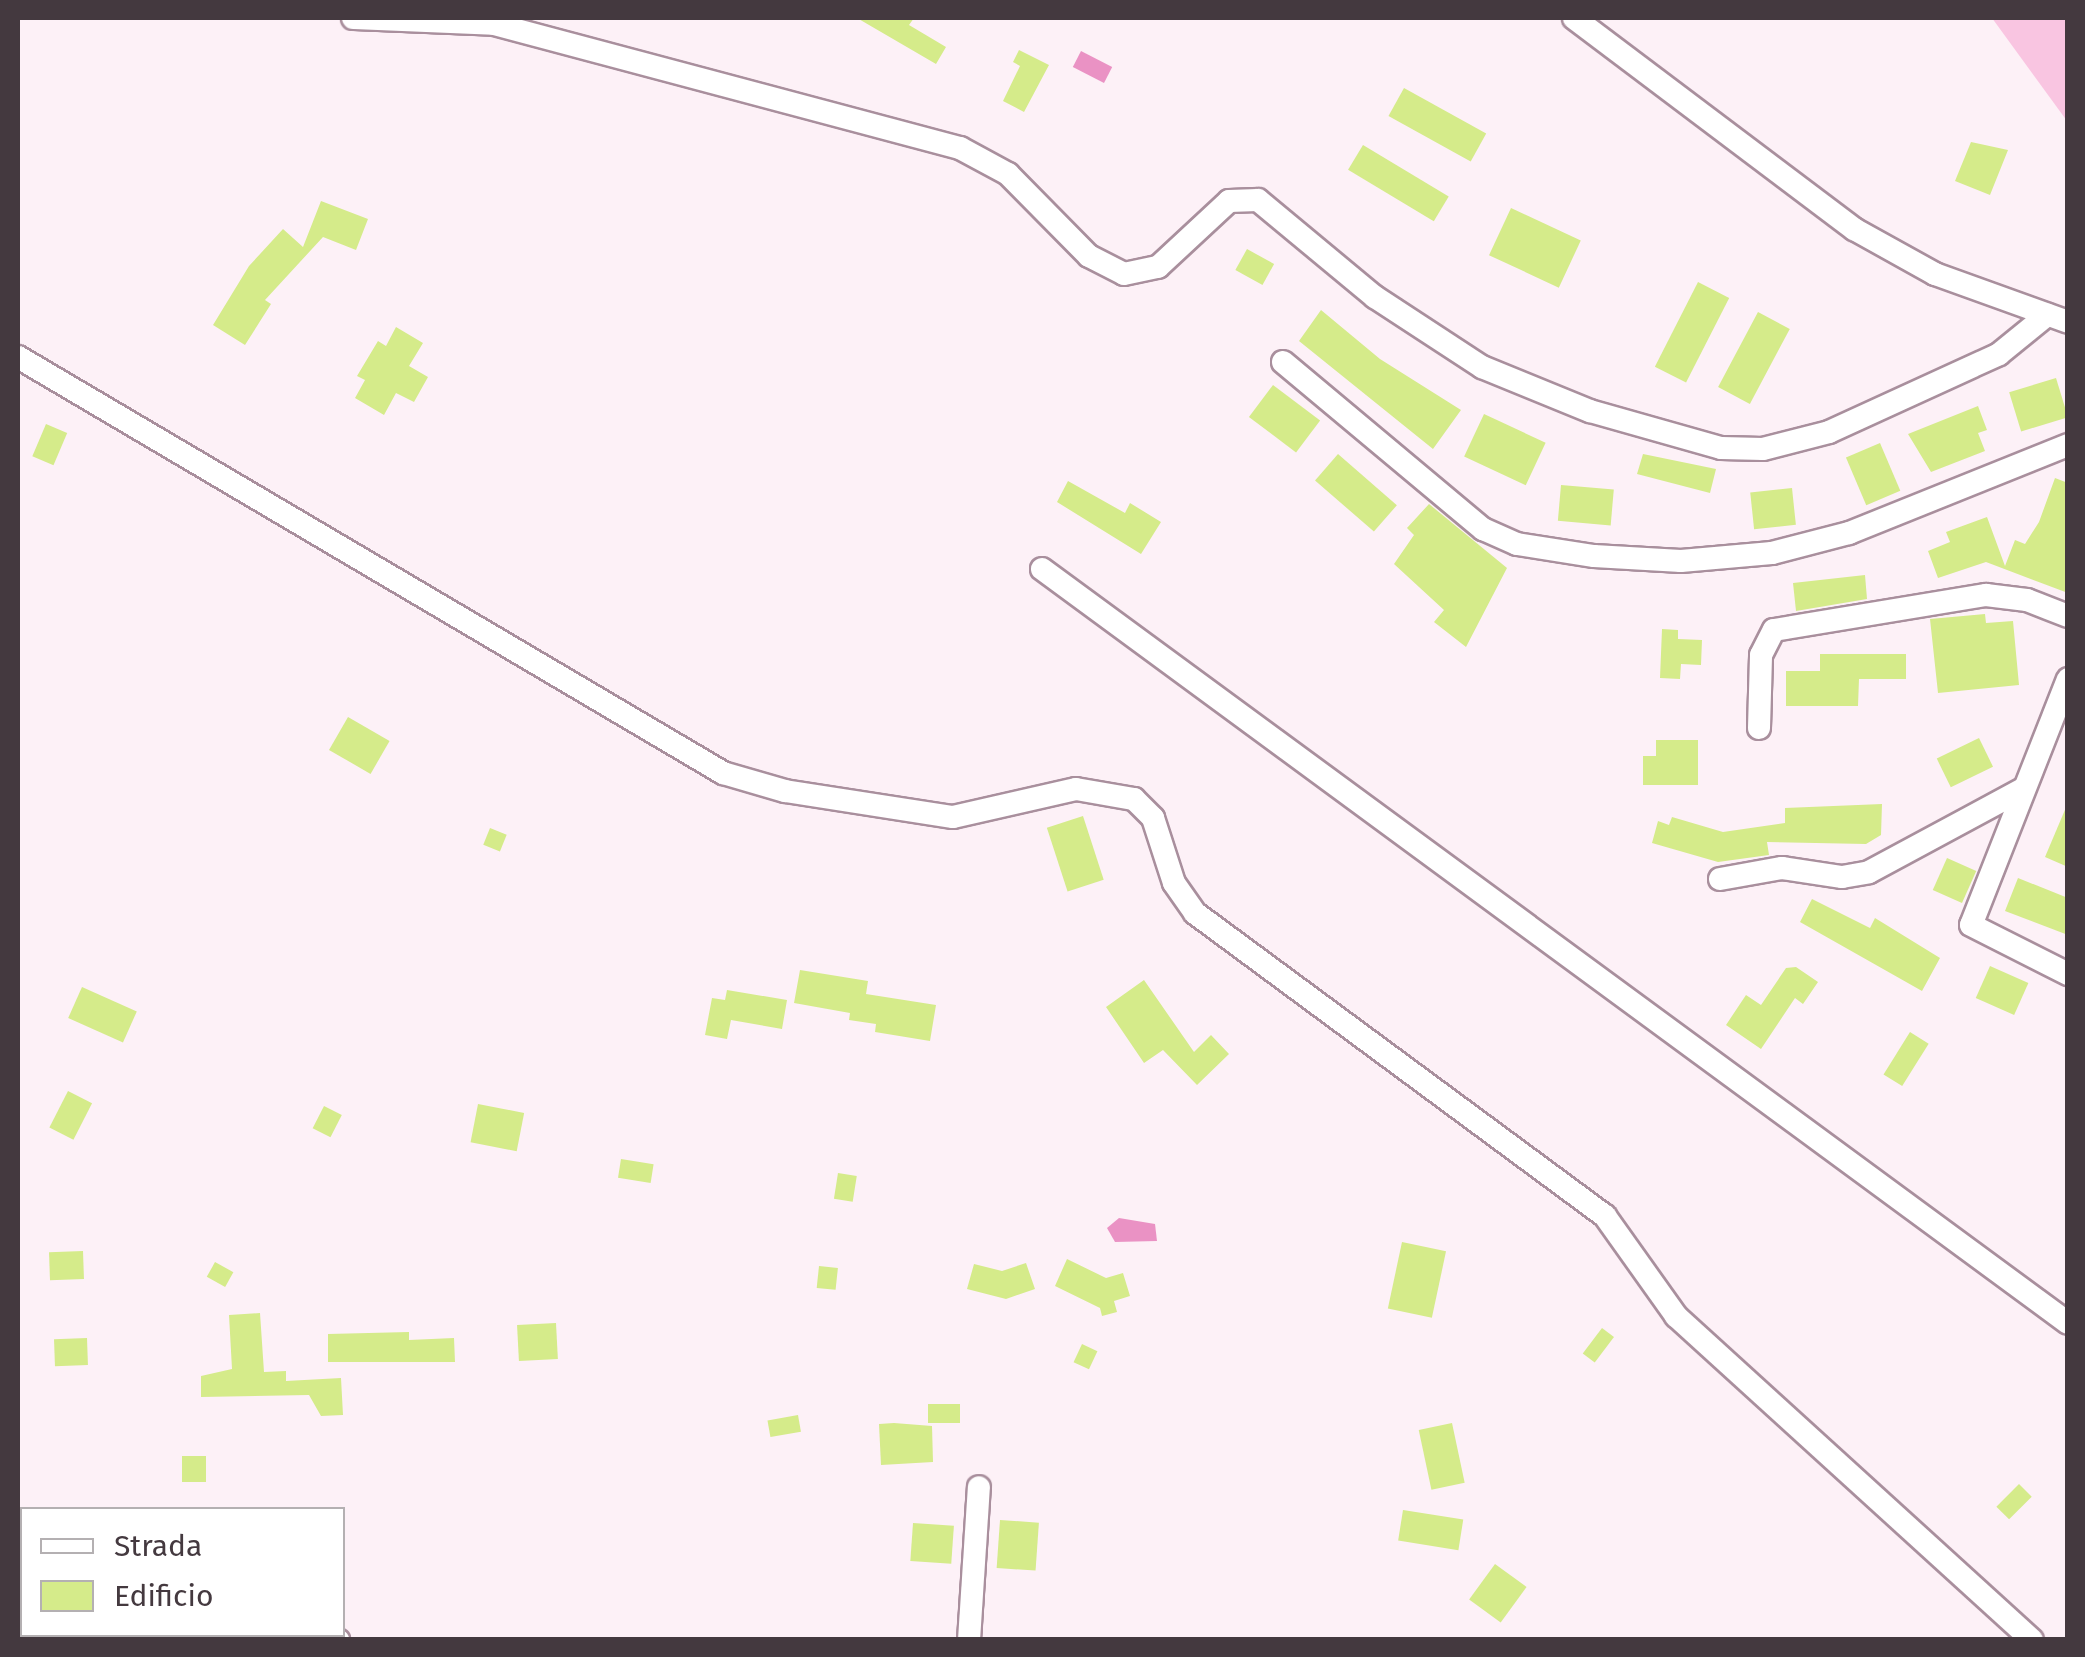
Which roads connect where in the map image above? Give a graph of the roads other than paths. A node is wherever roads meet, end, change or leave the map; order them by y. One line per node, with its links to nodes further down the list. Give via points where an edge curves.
1 (353, 18): 3 (street)
2 (1574, 18): 4 (street, via 1854,229 1935,274)
3 (492, 21): 4 (street, via 960,148 1008,174 1089,256 1124,274 1158,267 1229,201 1258,200 1375,297 1482,367 1590,412 1721,448 1763,449 1829,432 1999,354)
4 (2057, 319)
5 (18, 358): 18 (street, via 681,753 734,777 953,817 1076,789 1134,799 1153,818 1174,884 1195,913 1605,1216 1683,1322)
6 (1282, 362): 7 (street, via 1490,533 1594,556 1681,561 1772,553 1850,533)
7 (2068, 445)
8 (1042, 570): 15 (street)
9 (2068, 616): 11 (street, via 2027,600 1986,595 1774,630 1762,655)
10 (2068, 679): 12 (street)
11 (1759, 728)
12 (2023, 790): 13 (street, via 1922,838 1869,872 1842,876 1782,868); 14 (street, via 1972,926)
13 (1720, 879)
14 (2068, 974)
15 (2068, 1323)
16 (979, 1487): 17 (street)
17 (970, 1640)
18 (2032, 1640)

